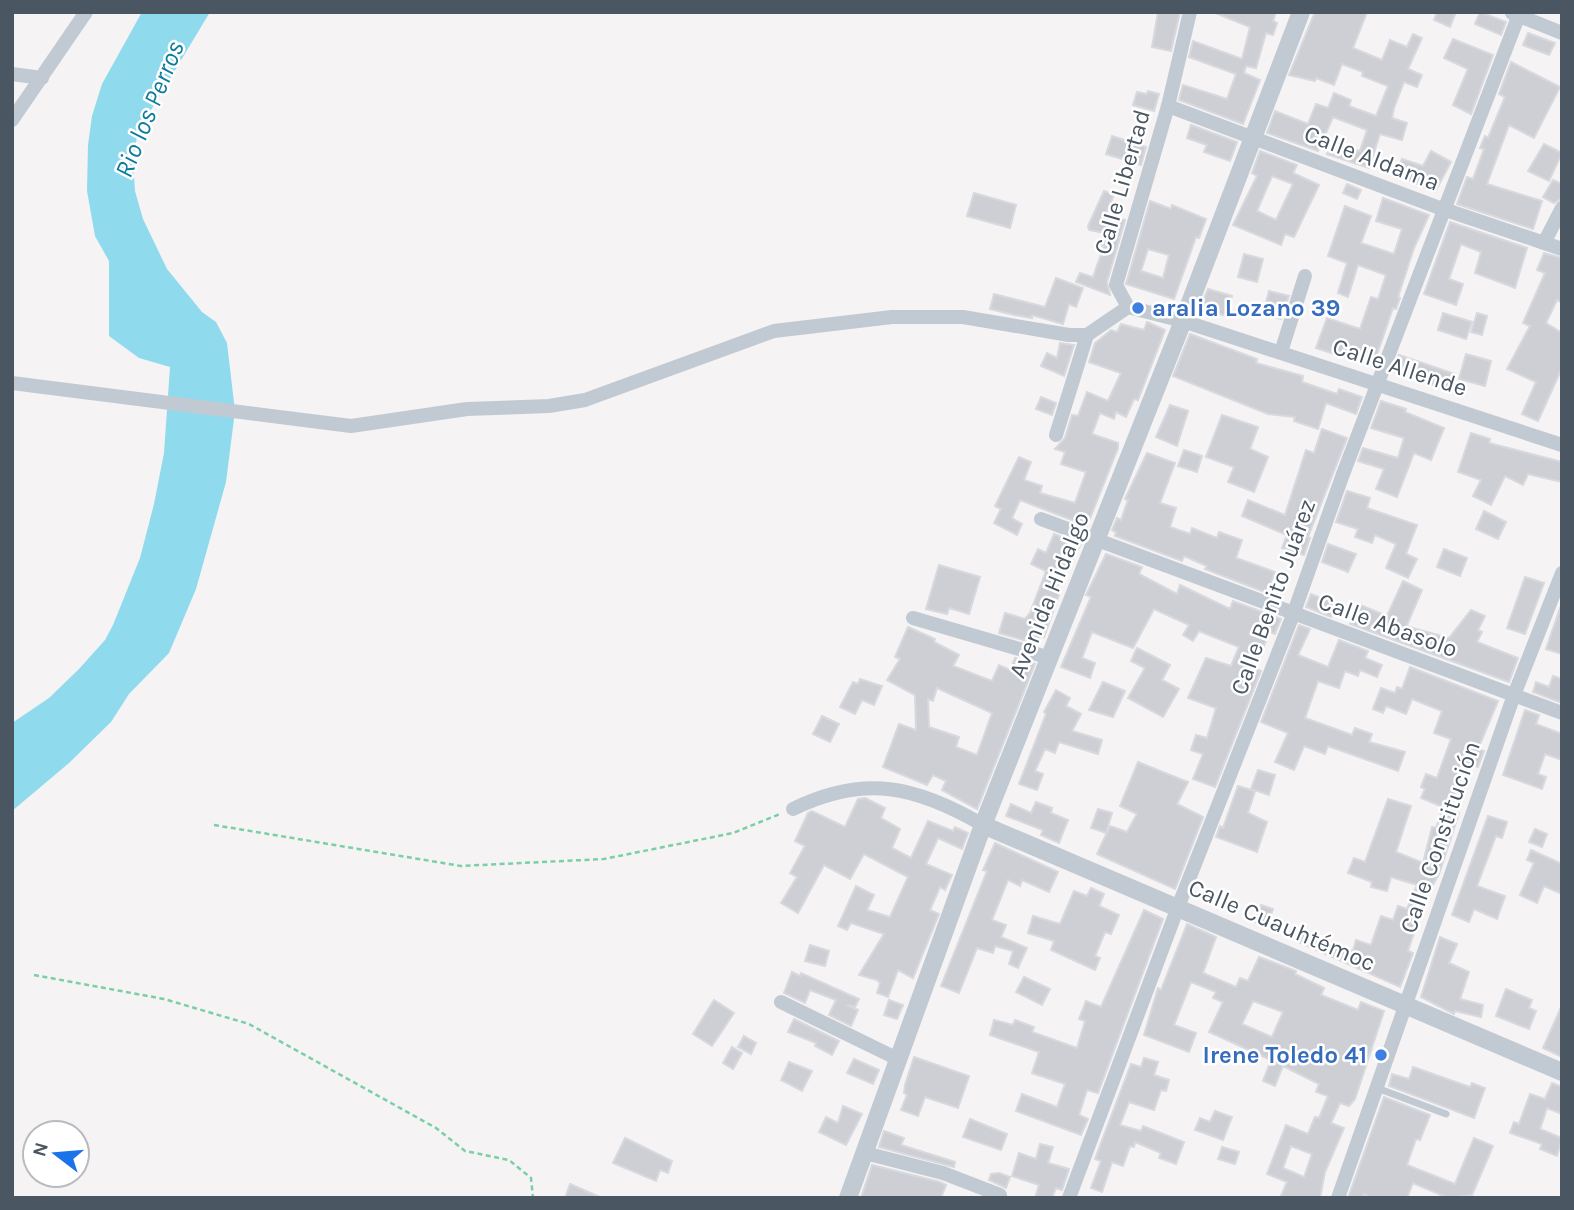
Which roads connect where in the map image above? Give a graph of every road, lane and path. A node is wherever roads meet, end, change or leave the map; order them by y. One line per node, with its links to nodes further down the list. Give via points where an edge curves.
1 (86, 12): 7 (street)
2 (1190, 12): 8 (street, Calle Libertad)
3 (1301, 12): 10 (street, Avenida Hidalgo)
4 (1517, 13): 5 (street); 12 (street, Calle Benito Juárez)
5 (1562, 33)
6 (12, 74): 7 (street)
7 (42, 78): 9 (street)
8 (1168, 106): 10 (street, Calle Aldama); 16 (street, Calle Libertad, via 1116,285)
9 (12, 120)
10 (1252, 137): 12 (street, Calle Aldama); 17 (street, Avenida Hidalgo)
11 (1562, 208): 13 (street)
12 (1446, 210): 13 (street, Calle Aldama); 21 (street, Calle Benito Juárez)
13 (1544, 243): 14 (street, Calle Aldama)
14 (1562, 249)
15 (1306, 276): 19 (street)
16 (1128, 307): 17 (street); 18 (street)
17 (1183, 321): 19 (street, Calle Allende); 25 (street, Avenida Hidalgo)
18 (1087, 335): 20 (street, via 963,317 892,317 814,326 774,331 585,400 467,409 351,426); 22 (street)
19 (1281, 352): 21 (street, Calle Allende)
20 (12, 383)
21 (1378, 384): 23 (street, Calle Allende); 27 (street, Calle Benito Juárez)
22 (1056, 435)
23 (1562, 445)
24 (1041, 519): 25 (street, Calle Abasolo)
25 (1097, 541): 27 (street, Calle Abasolo); 29 (street, Avenida Hidalgo)
26 (1560, 580): 30 (street, Calle Constitución)
27 (1293, 615): 30 (street, Calle Abasolo); 35 (street, Calle Benito Juárez)
28 (913, 618): 29 (street)
29 (1050, 658): 34 (street, Avenida Hidalgo)
30 (1514, 695): 31 (street, Calle Abasolo); 38 (street, Calle Constitución)
31 (1562, 713)
32 (793, 809): 33 (path, via 733,833 604,859 461,866); 34 (street, via 844,791 901,789 946,804)
33 (214, 825)
34 (983, 825): 35 (street, Calle Cuauhtémoc); 39 (street, Avenida Hidalgo)
35 (1178, 907): 38 (street, Calle Cuauhtémoc); 47 (street, Calle Benito Juárez)
36 (34, 975): 45 (path, via 164,999 249,1024 436,1128 465,1151 509,1160 531,1178)
37 (781, 1002): 39 (street)
38 (1406, 1004): 40 (street, Calle Cuauhtémoc); 41 (street, Calle Constitución)
39 (900, 1060): 43 (street, Avenida Hidalgo)
40 (1562, 1072)
41 (1377, 1088): 42 (lane); 48 (street, Calle Constitución)
42 (1446, 1114)
43 (865, 1153): 44 (street, via 943,1173); 46 (street, Avenida Hidalgo)
44 (1000, 1195)
45 (533, 1198)
46 (848, 1198)
47 (1069, 1198)
48 (1338, 1198)

